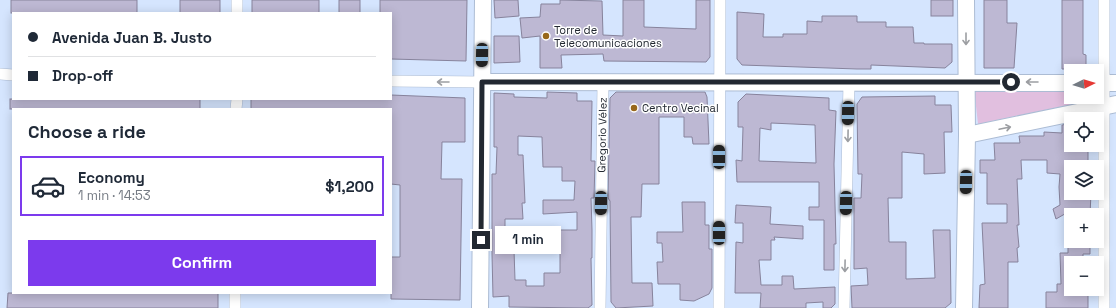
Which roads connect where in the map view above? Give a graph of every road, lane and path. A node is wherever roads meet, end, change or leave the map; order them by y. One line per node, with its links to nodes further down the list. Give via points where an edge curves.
1 (237, 0): 6 (street)
2 (483, 0): 10 (street)
3 (720, 0): 12 (street)
4 (966, 0): 13 (street, one-way to 13)
5 (1104, 0): 16 (street)
6 (237, 12)
7 (0, 74): 8 (street)
8 (12, 75)
9 (392, 81): 10 (street, one-way to 9)
10 (482, 82): 11 (street); 21 (street)
11 (603, 82): 12 (street); 22 (street, Gregorio Vélez)
12 (719, 82): 14 (street); 23 (street)
13 (966, 82): 14 (street); 15 (street, one-way to 13); 18 (street)
14 (849, 83): 24 (street, one-way to 24)
15 (1064, 83)
16 (1106, 83): 17 (street)
17 (1110, 106): 18 (street, one-way to 17); 26 (street)
18 (967, 135): 25 (street)
19 (235, 294): 20 (street)
20 (235, 308)
21 (480, 308)
22 (600, 308)
23 (719, 308)
24 (844, 308)
25 (964, 308)
26 (1104, 308)

